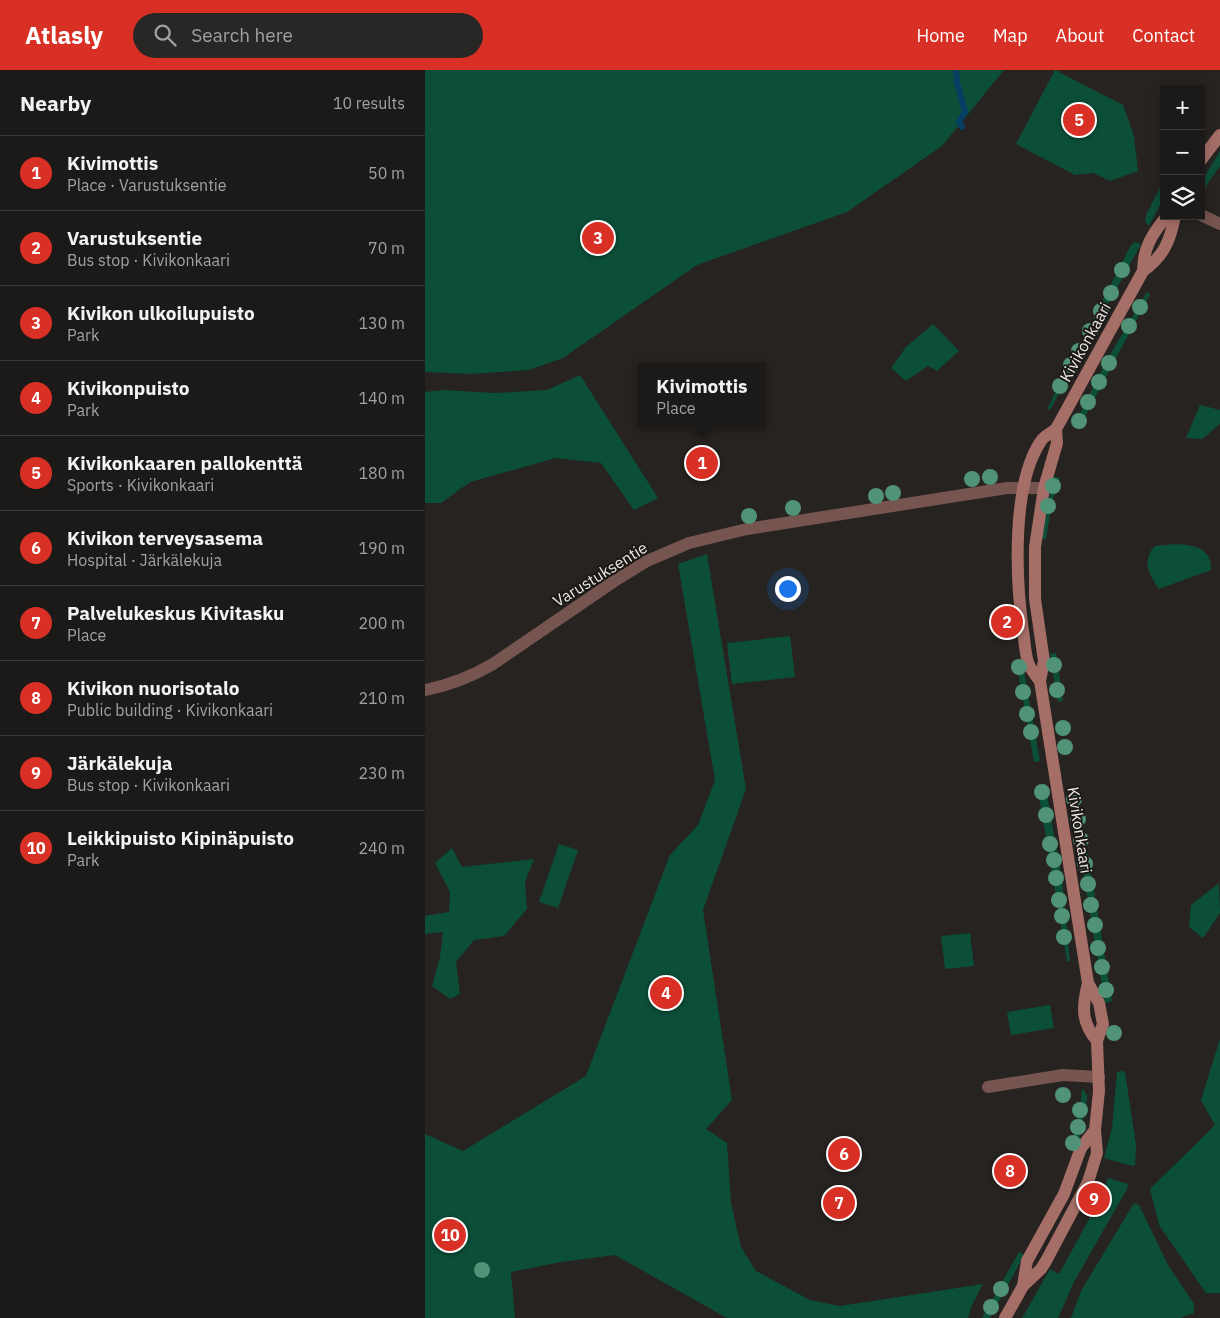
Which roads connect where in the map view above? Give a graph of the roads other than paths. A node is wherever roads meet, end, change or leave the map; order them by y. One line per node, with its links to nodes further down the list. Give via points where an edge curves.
1 (1220, 135): 2 (street)
2 (1205, 155)
3 (1205, 217): 6 (street)
4 (1164, 220): 7 (street, Kivikonkaari, via 1143,255)
5 (1174, 220): 7 (street, Kivikonkaari, via 1171,235 1158,260)
6 (1220, 224)
7 (1143, 271): 8 (street, Kivikonkaari)
8 (1056, 429): 9 (street, Kivikonkaari, via 1042,439 1033,455); 10 (street, Kivikonkaari, via 1057,443)
9 (1024, 488): 10 (street, Varustuksentie); 11 (street, Kivikonkaari, via 1017,547 1018,600 1029,664); 12 (street, Varustuksentie, via 1007,488 747,530 689,543 647,561 473,676)
10 (1044, 488): 11 (street, Kivikonkaari, via 1033,571 1044,661)
11 (1039, 681): 13 (street, Kivikonkaari, via 1088,983 1099,1003 1103,1024 1097,1041)
12 (425, 690)
13 (1099, 1077): 14 (street, via 1063,1075); 15 (street, Kivikonkaari, via 1095,1130 1097,1153 1088,1182 1041,1269 1023,1286)
14 (988, 1087)
15 (1005, 1318)

